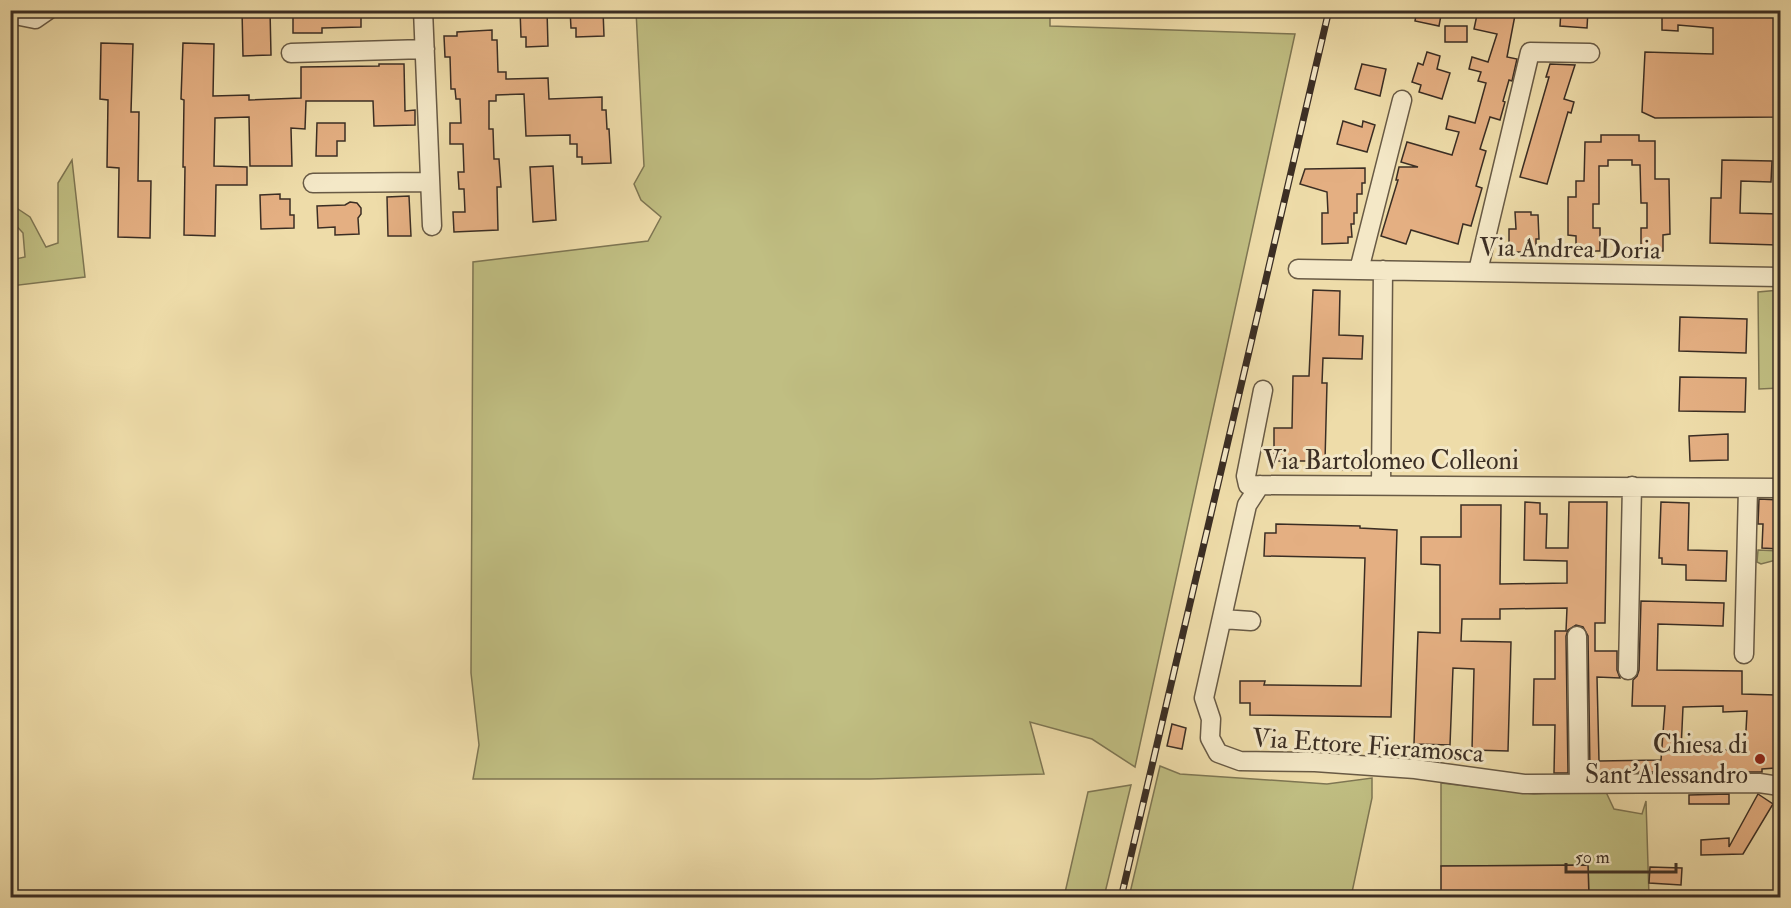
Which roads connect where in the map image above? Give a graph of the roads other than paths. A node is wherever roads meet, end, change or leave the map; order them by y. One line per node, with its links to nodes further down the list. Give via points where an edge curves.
1 (48, 10): 3 (street, via 35,19)
2 (423, 10): 4 (street)
3 (10, 14)
4 (425, 49): 5 (street); 8 (street)
5 (291, 53)
6 (1590, 53): 14 (street, via 1530,51)
7 (1402, 100): 12 (street)
8 (430, 182): 9 (street); 10 (street)
9 (313, 183)
10 (432, 226)
11 (1298, 269): 12 (street, Via Andrea Doria)
12 (1359, 270): 13 (street, Via Andrea Doria)
13 (1383, 270): 14 (street, Via Andrea Doria); 18 (street)
14 (1478, 271): 15 (street, Via Andrea Doria)
15 (1780, 277)
16 (1263, 390): 17 (street, Via Bartolomeo Colleoni, via 1246,476 1248,485)
17 (1260, 485): 18 (street, Via Bartolomeo Colleoni); 22 (street, Via Ettore Fieramosca, via 1247,505)
18 (1381, 485): 19 (street, Via Bartolomeo Colleoni)
19 (1632, 486): 20 (street, Via Bartolomeo Colleoni); 26 (street)
20 (1748, 488): 21 (street, Via Bartolomeo Colleoni); 25 (street)
21 (1780, 488)
22 (1222, 619): 23 (street); 27 (street, Via Ettore Fieramosca, via 1204,698 1211,719 1210,738 1218,753 1240,761 1404,768 1524,784)
23 (1251, 621)
24 (1577, 636): 27 (street)
25 (1744, 654)
26 (1628, 670)
27 (1579, 784): 28 (street, Via Ettore Fieramosca)
28 (1780, 786)

